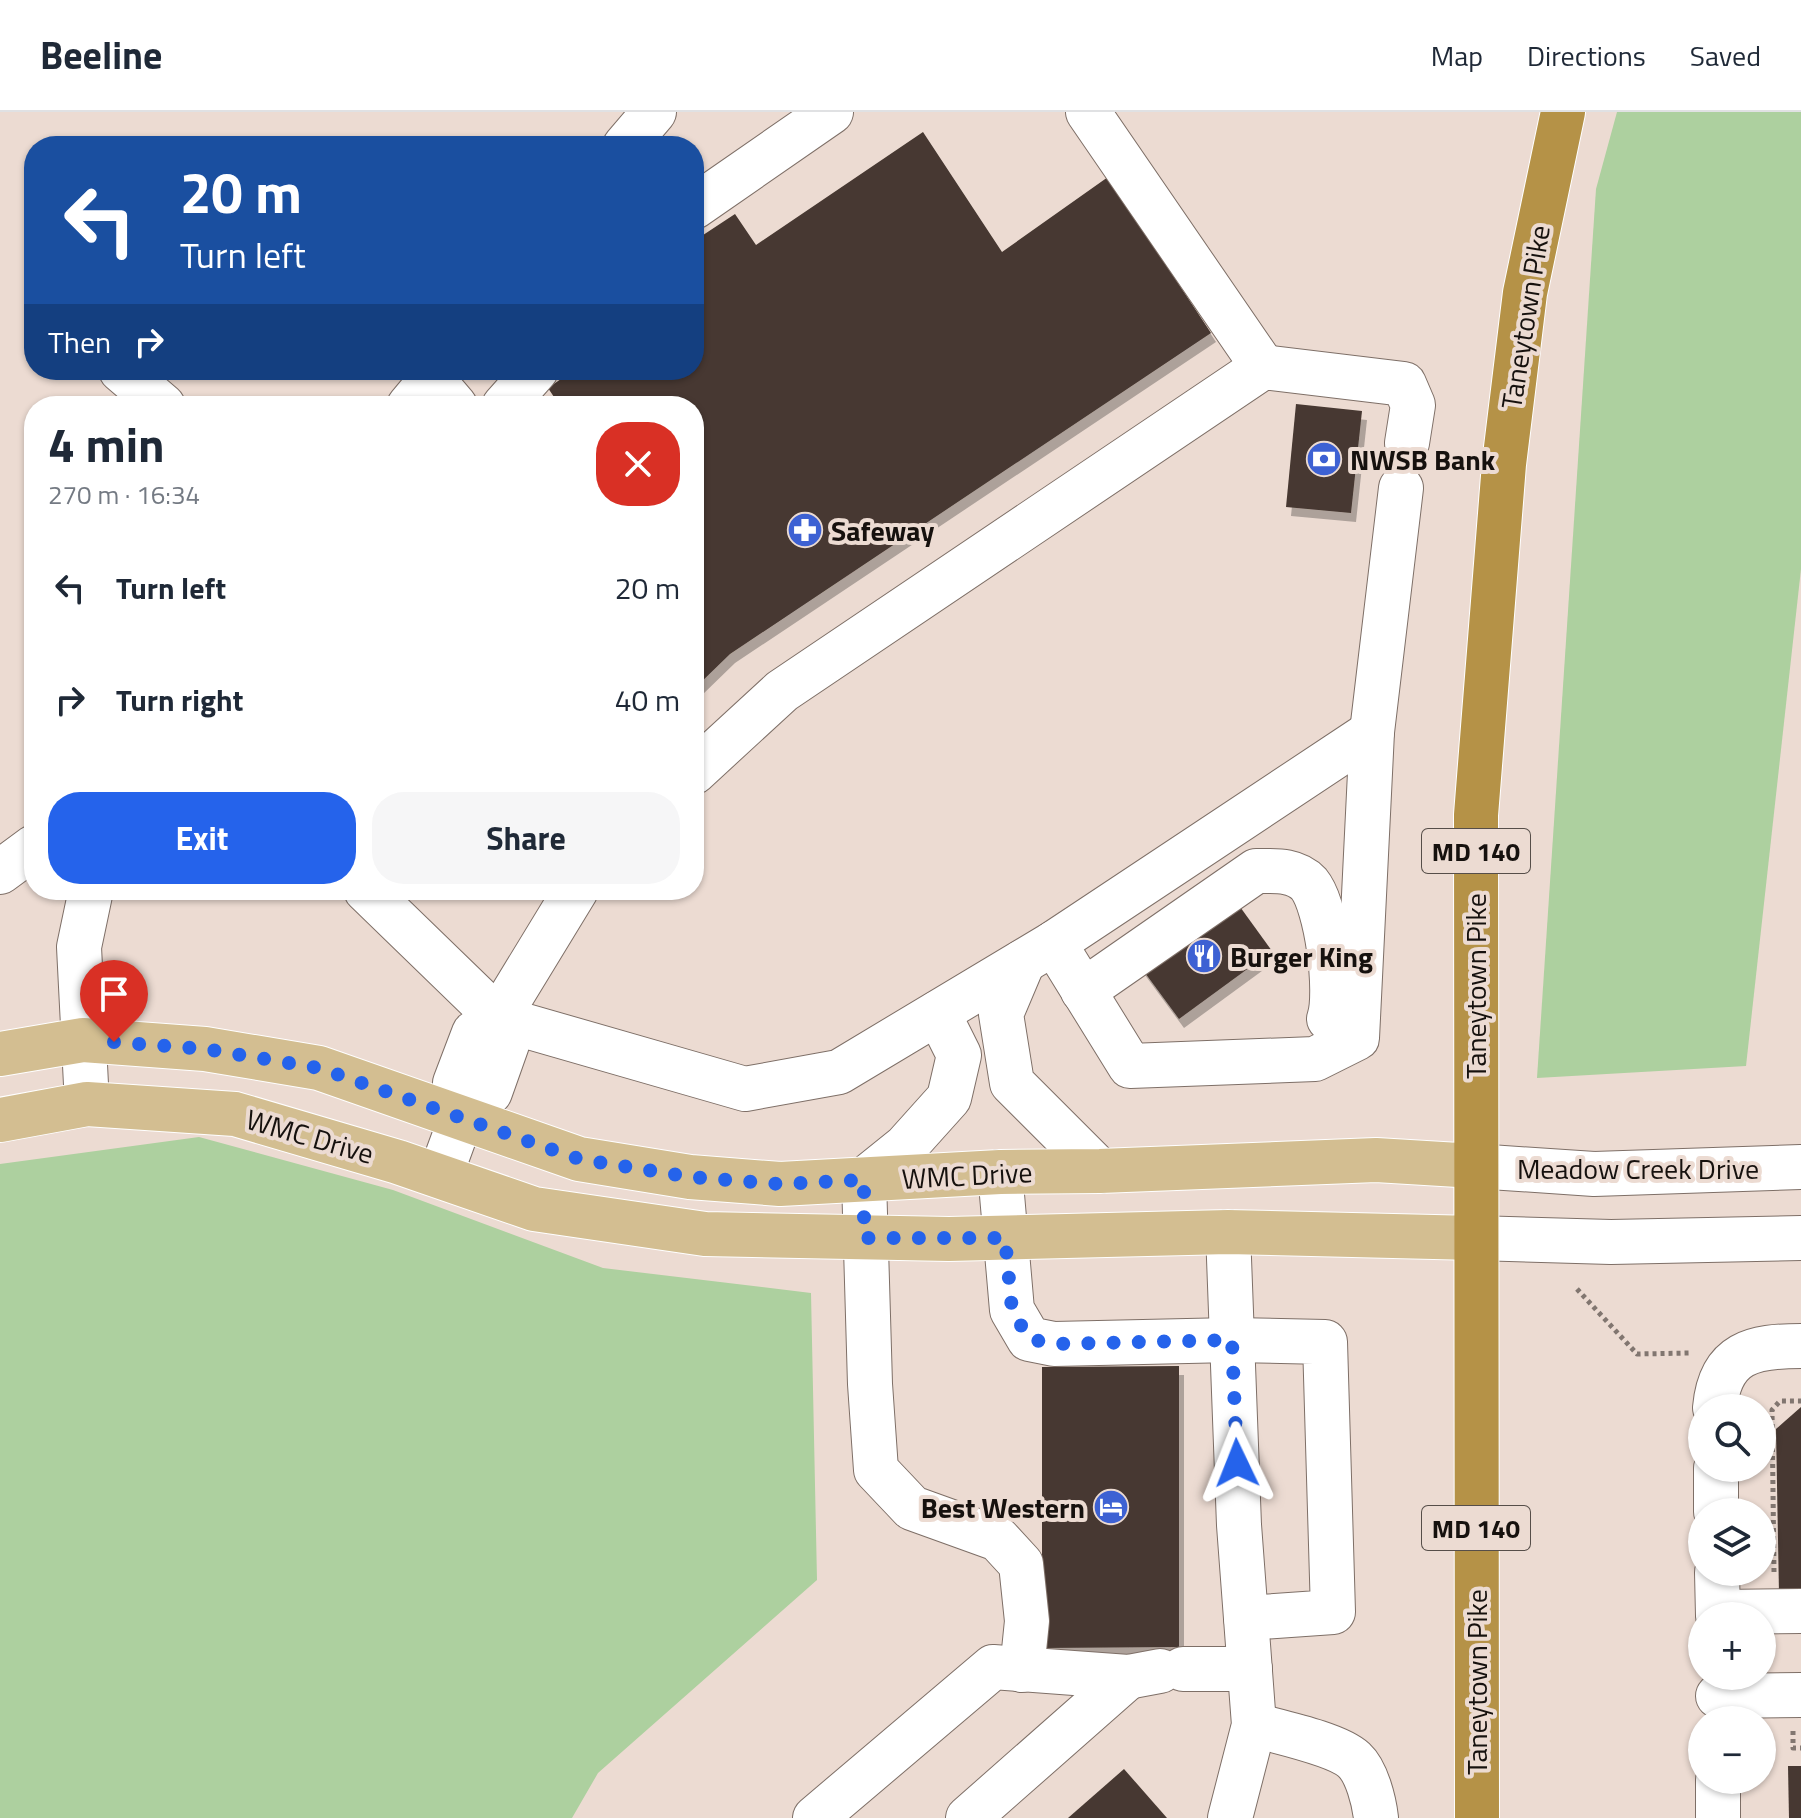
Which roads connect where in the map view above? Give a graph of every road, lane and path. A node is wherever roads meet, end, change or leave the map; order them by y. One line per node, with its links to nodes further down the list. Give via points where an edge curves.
1 (654, 112): 5 (street)
2 (831, 112): 6 (street)
3 (1088, 112): 7 (street)
4 (1563, 112): 31 (highway, Taneytown Pike / MD 140, via 1525,293 1489,637 1476,815)
5 (634, 136)
6 (704, 200)
7 (1263, 367): 12 (street, via 1404,384 1413,405); 15 (street, via 782,691)
8 (133, 380): 10 (street)
9 (527, 380): 11 (street)
10 (151, 396)
11 (513, 396)
12 (1407, 443)
13 (1401, 488): 14 (street)
14 (1372, 732): 21 (street); 27 (street, via 1357,1038)
15 (704, 763)
16 (24, 854): 17 (street)
17 (0, 872)
18 (89, 900): 25 (street, via 79,947)
19 (376, 900): 24 (street)
20 (570, 900): 24 (street)
21 (1038, 953): 22 (street); 23 (street); 33 (street, via 1001,1014 1012,1083)
22 (1083, 991): 27 (street, via 1130,1066); 27 (street, via 1256,871 1288,871 1309,885 1328,932 1334,1006)
23 (938, 1013): 24 (street, via 839,1072 745,1089); 36 (street, via 959,1055 949,1098 905,1147)
24 (498, 1018): 29 (street, via 474,1033 455,1083)
25 (83, 1040): 26 (main road, WMC Drive); 28 (street); 29 (main road, WMC Drive, via 205,1049 319,1068)
26 (0, 1054)
27 (1315, 1059)
28 (87, 1104): 30 (main road, WMC Drive); 35 (main road, WMC Drive, via 235,1114)
29 (464, 1110): 35 (street); 36 (main road, WMC Drive, via 579,1159 690,1177 780,1184)
30 (0, 1120)
31 (1475, 1166): 32 (street, Meadow Creek Drive, via 1594,1174); 33 (main road, WMC Drive, via 1376,1160); 40 (highway, Taneytown Pike / MD 140)
32 (1801, 1167)
33 (1100, 1171): 34 (main road, WMC Drive)
34 (1000, 1172): 36 (main road, WMC Drive); 39 (street)
35 (440, 1176): 38 (main road, WMC Drive, via 534,1209 705,1234)
36 (864, 1180): 38 (street)
37 (1228, 1232): 39 (main road, WMC Drive); 40 (main road, WMC Drive); 43 (street)
38 (864, 1238): 39 (main road, WMC Drive); 52 (street, via 876,1470 912,1508 998,1539 1021,1564 1027,1621)
39 (1005, 1238): 43 (street, via 1012,1310 1029,1339 1054,1344)
40 (1475, 1238): 41 (street); 62 (highway, Taneytown Pike / MD 140)
41 (1801, 1238)
42 (1577, 1289): 45 (path, via 1637,1354)
43 (1232, 1340): 50 (street); 50 (street, via 1325,1342 1333,1612)
44 (1801, 1346): 46 (street, via 1747,1352 1724,1375)
45 (1695, 1355)
46 (1719, 1394)
47 (1801, 1401): 48 (path, via 1780,1401 1770,1408)
48 (1788, 1596): 49 (street)
49 (1718, 1600)
50 (1246, 1618): 51 (street)
51 (1250, 1669): 53 (street); 56 (street)
52 (1022, 1670): 53 (street); 58 (street, via 993,1667)
53 (1157, 1672): 59 (street)
54 (1801, 1695): 55 (street)
55 (1718, 1697)
56 (1254, 1725): 60 (street); 61 (street, via 1329,1747 1355,1761 1374,1798)
57 (1718, 1794): 63 (street)
58 (815, 1818)
59 (968, 1818)
60 (1230, 1818)
61 (1376, 1818)
62 (1477, 1818)
63 (1718, 1818)

